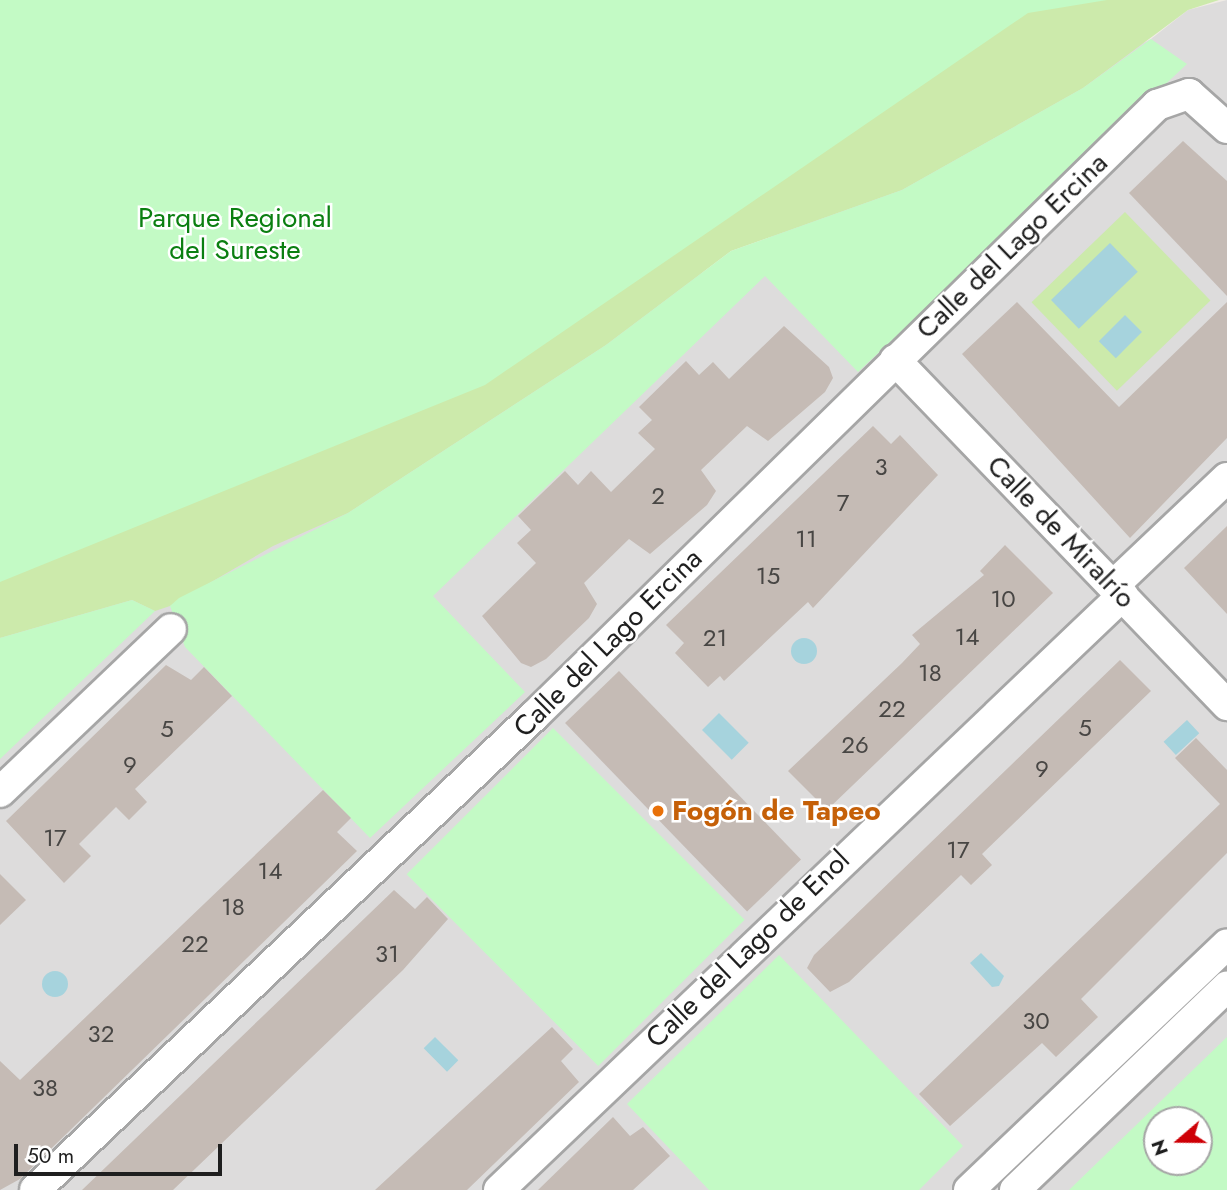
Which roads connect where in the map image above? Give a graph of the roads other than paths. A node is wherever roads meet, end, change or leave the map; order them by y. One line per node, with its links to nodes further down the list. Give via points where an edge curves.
1 (1227, 128): 2 (street, Calle del Lago Ercina, via 1200,99 1178,94 1157,105)
2 (895, 360): 4 (street, Calle de Miralrío); 10 (street, Calle del Lago Ercina, via 514,735)
3 (1227, 478): 4 (street, Calle del Lago de Enol)
4 (1118, 591): 6 (street, Calle de Miralrío); 11 (street, Calle del Lago de Enol)
5 (171, 629): 7 (street)
6 (1227, 705)
7 (0, 792)
8 (1227, 944): 12 (street)
9 (1227, 987): 13 (street)
10 (35, 1190)
11 (499, 1190)
12 (969, 1190)
13 (1015, 1190)

